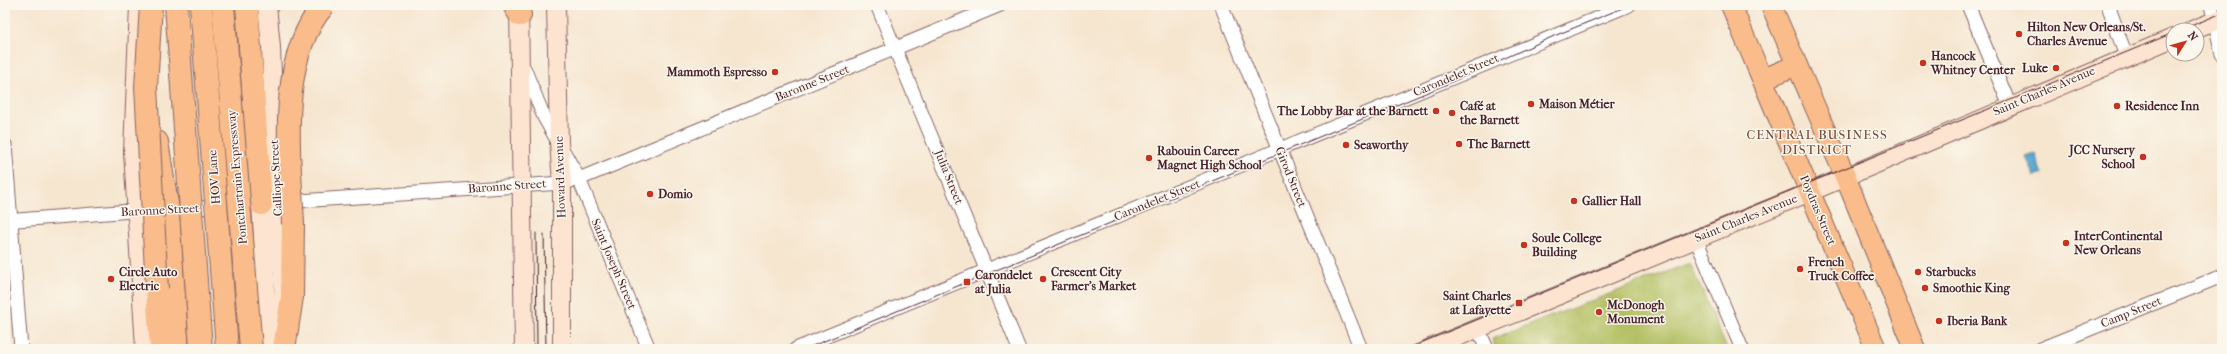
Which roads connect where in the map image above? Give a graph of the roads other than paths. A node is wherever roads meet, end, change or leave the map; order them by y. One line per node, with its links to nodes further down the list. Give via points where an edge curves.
1 (139, 5): 23 (street)
2 (150, 5): 48 (highway, bridge, via 146,87)
3 (176, 5): 50 (highway, bridge)
4 (201, 5): 51 (highway, HOV Lane, bridge)
5 (223, 5): 52 (highway, Pontchartrain Expressway, bridge)
6 (247, 5): 37 (highway, via 256,130)
7 (267, 5): 37 (street, Calliope Street, via 271,47)
8 (324, 5): 55 (highway, bridge, via 302,41 292,88 289,131 294,232 292,297)
9 (556, 5): 30 (street, Howard Avenue)
10 (877, 5): 22 (street, Julia Street)
11 (1000, 5): 22 (street, Baronne Street)
12 (1221, 5): 32 (street, Girod Street)
13 (1629, 5): 32 (street, Carondelet Street)
14 (1731, 5): 28 (main road, Poydras Street)
15 (1771, 5): 27 (main road)
16 (1968, 5): 29 (street)
17 (2108, 5): 26 (street)
18 (518, 8): 24 (street)
19 (2216, 15): 20 (street); 25 (street)
20 (2205, 22)
21 (2165, 41): 26 (street, Saint Charles Avenue)
22 (896, 49): 34 (street, Baronne Street); 42 (street, Julia Street)
23 (138, 53): 38 (highway); 39 (street, via 133,152)
24 (520, 54): 30 (street, via 535,98); 35 (street)
25 (2222, 54)
26 (2126, 56): 29 (street, Saint Charles Avenue)
27 (1797, 65): 28 (main road); 33 (main road)
28 (1762, 79): 36 (main road, Poydras Street)
29 (2010, 106): 33 (street, Saint Charles Avenue)
30 (558, 142): 34 (street, Howard Avenue)
31 (5, 145): 40 (street)
32 (1279, 150): 42 (street, Carondelet Street); 61 (street, Girod Street)
33 (1845, 176): 36 (street, Saint Charles Avenue); 66 (main road)
34 (571, 181): 35 (street, Baronne Street); 57 (street, Howard Avenue); 58 (street, Saint Joseph Street)
35 (523, 184): 37 (street, Baronne Street); 56 (street)
36 (1810, 192): 41 (street, Saint Charles Avenue); 65 (main road, Poydras Street)
37 (269, 204): 38 (street, Baronne Street); 53 (street, Calliope Street); 54 (street, Calliope Street, via 284,294)
38 (168, 209): 39 (street, Baronne Street); 49 (highway)
39 (135, 211): 40 (street, Baronne Street); 47 (street)
40 (8, 221): 46 (street)
41 (1696, 239): 44 (street, Saint Charles Avenue); 64 (street)
42 (987, 270): 59 (street, Carondelet Street); 60 (street, Julia Street)
43 (2222, 276): 45 (street, Camp Street)
44 (1478, 328): 62 (street, Saint Charles Avenue); 63 (street)
45 (2057, 346): 67 (street, Camp Street)
46 (20, 349)
47 (145, 349)
48 (161, 349)
49 (178, 349)
50 (201, 349)
51 (227, 349)
52 (251, 349)
53 (265, 349)
54 (271, 349)
55 (284, 349)
56 (524, 349)
57 (562, 349)
58 (649, 349)
59 (796, 349)
60 (1019, 349)
61 (1361, 349)
62 (1428, 349)
63 (1487, 349)
64 (1742, 349)
65 (1876, 349)
66 (1915, 349)
67 (2040, 349)

